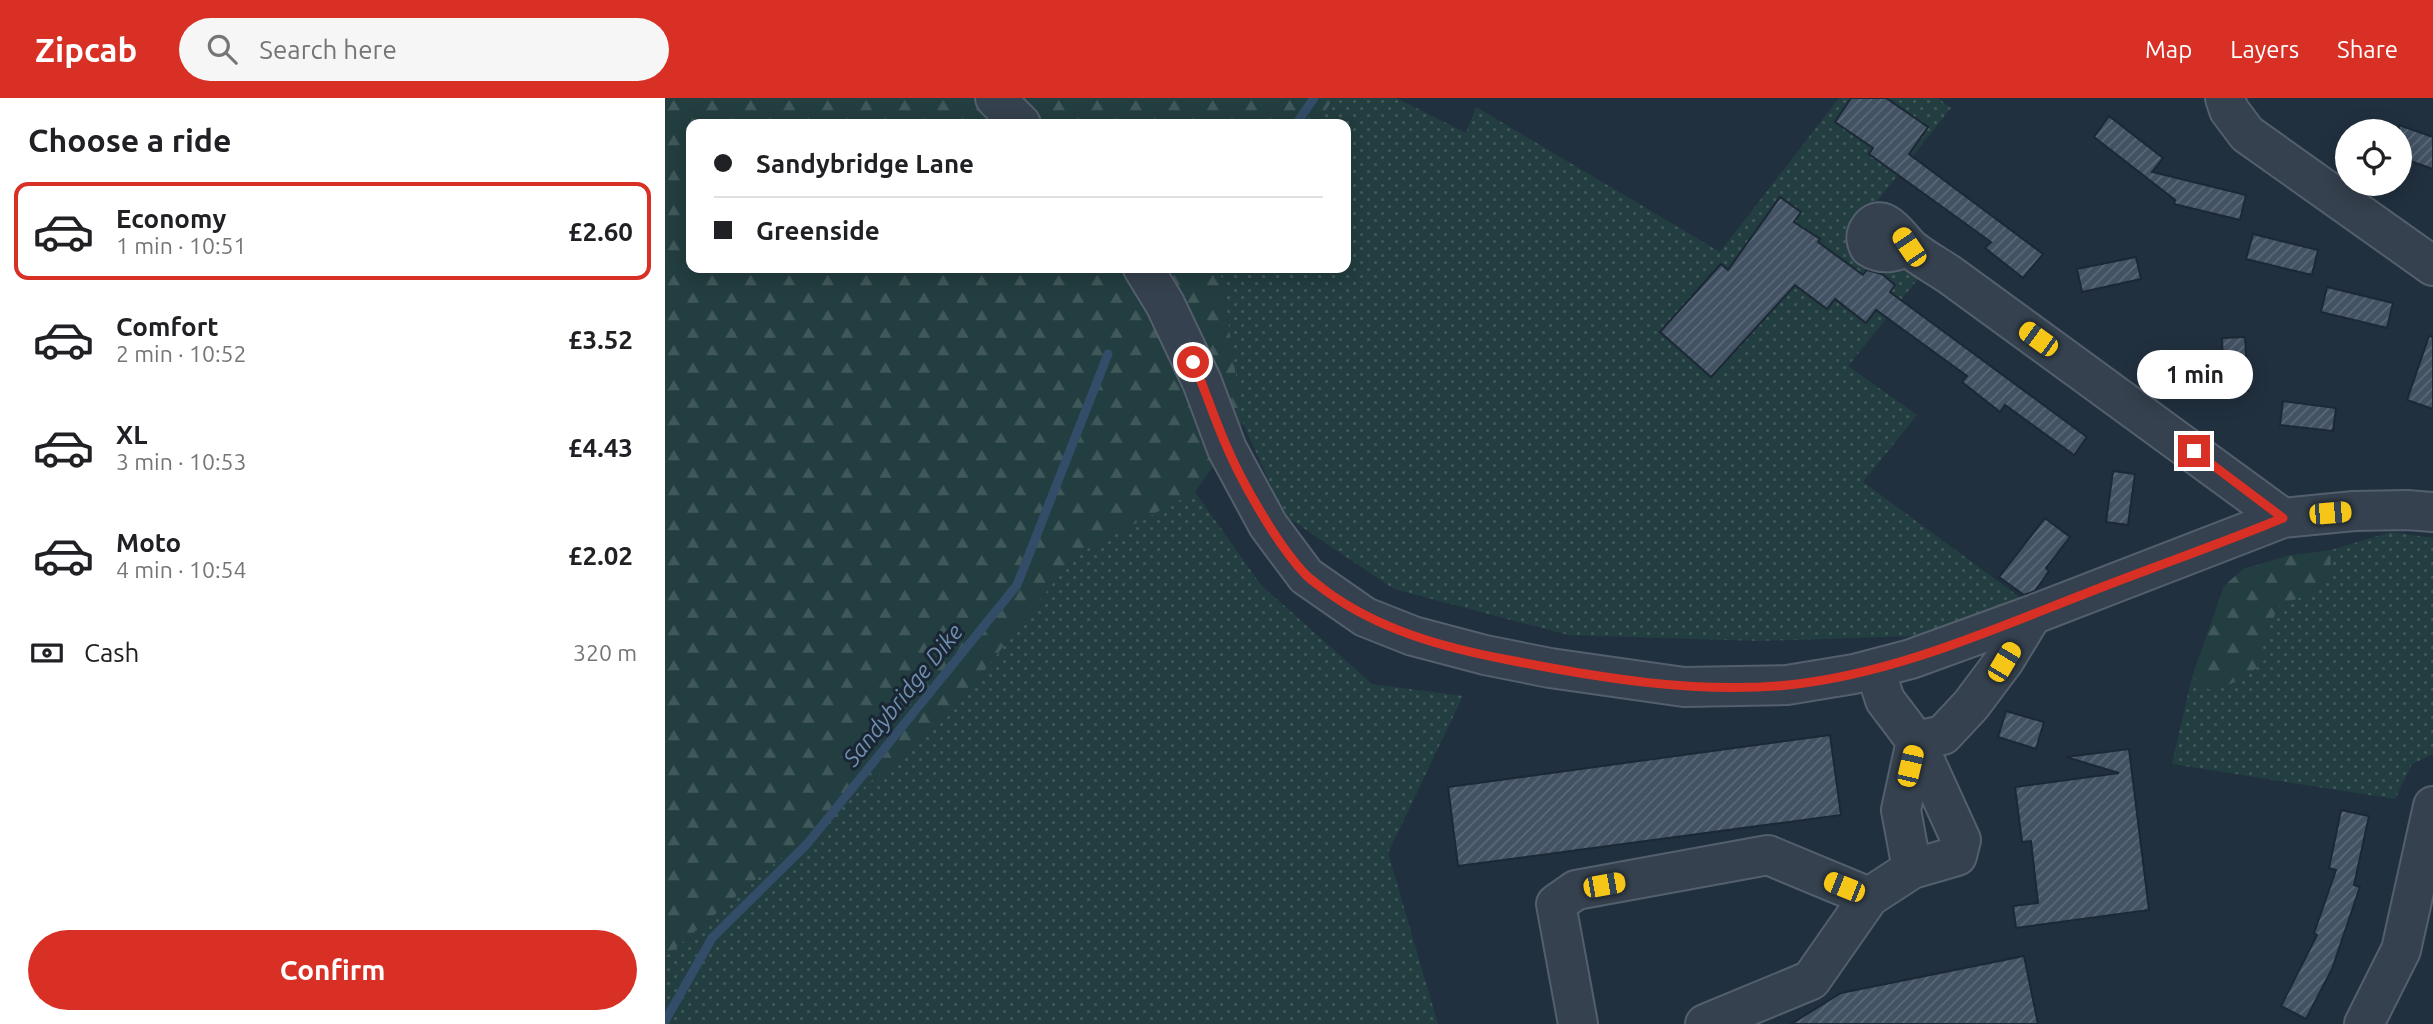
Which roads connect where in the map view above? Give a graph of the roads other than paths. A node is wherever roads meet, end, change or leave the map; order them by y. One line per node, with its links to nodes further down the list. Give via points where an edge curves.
1 (995, 98): 3 (street)
2 (2225, 98): 5 (street, via 2247,134)
3 (1016, 119)
4 (1909, 247): 8 (street)
5 (2433, 266)
6 (1146, 273): 10 (street, via 1202,382 1227,449 1268,524 1307,576 1365,617 1413,636 1485,655 1684,687 1787,685)
7 (2433, 512): 8 (street, via 2354,511)
8 (2283, 518): 9 (street)
9 (2032, 615): 10 (street); 11 (street, via 1971,705 1943,735)
10 (1875, 669): 11 (street, via 1885,700)
11 (1916, 741): 13 (street, via 1901,810); 13 (street, via 1961,840 1957,856)
12 (2433, 806): 17 (street, via 2401,950)
13 (1912, 869): 14 (street)
14 (1869, 897): 15 (street, via 1768,855 1576,890 1556,904); 16 (street, via 1811,980)
15 (1578, 1024)
16 (1705, 1024)
17 (2364, 1024)

